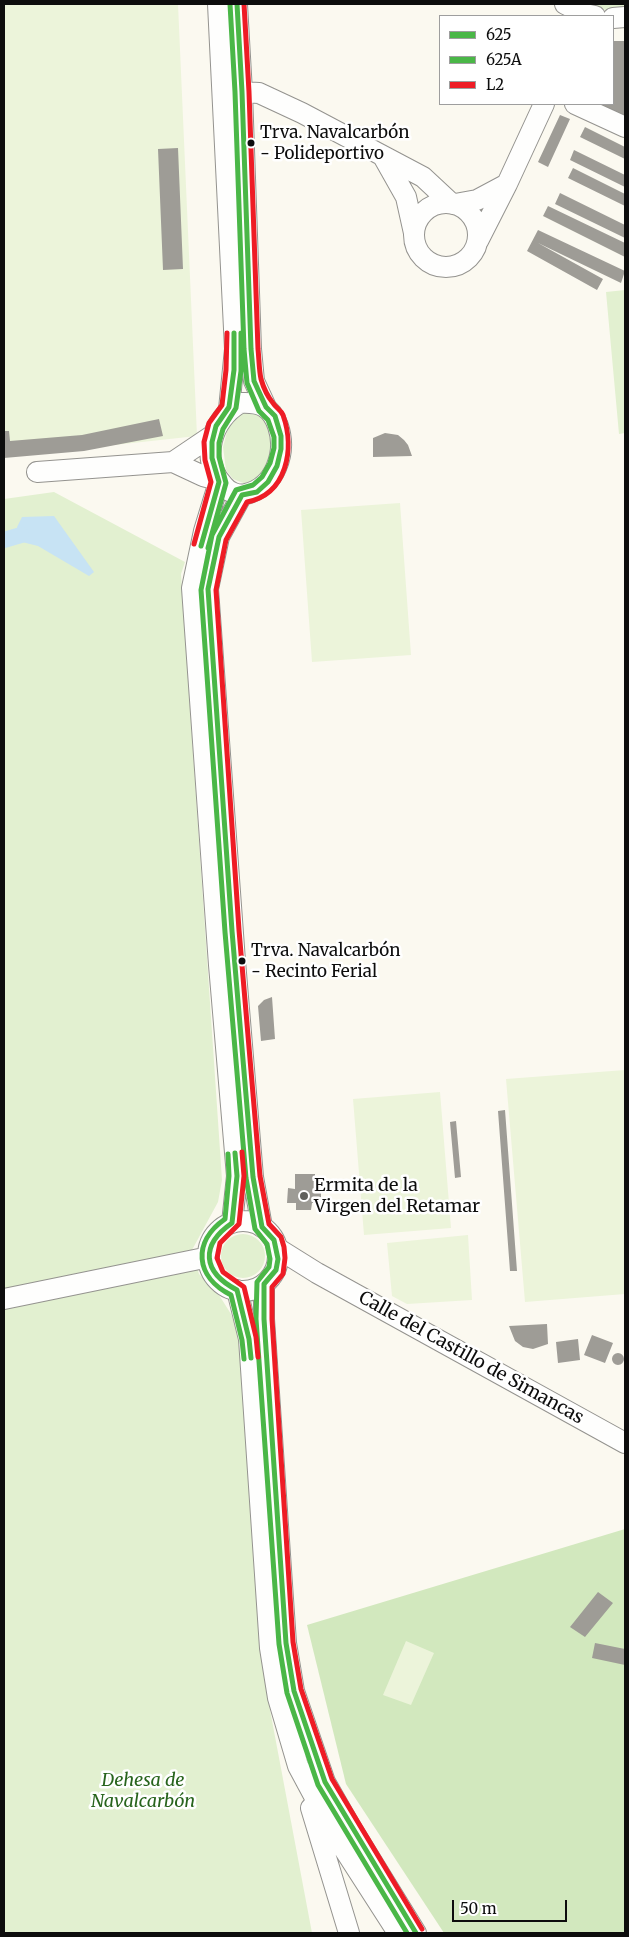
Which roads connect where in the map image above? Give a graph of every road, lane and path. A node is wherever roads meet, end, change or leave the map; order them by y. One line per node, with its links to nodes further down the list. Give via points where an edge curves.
1 (218, 4): 15 (street, via 235,348)
2 (237, 4): 5 (street)
3 (565, 4): 4 (street)
4 (588, 15)
5 (242, 92): 9 (street, via 259,93); 14 (street, via 251,349 254,381)
6 (544, 105): 10 (street)
7 (577, 105): 8 (street)
8 (625, 127)
9 (384, 158): 11 (street, via 423,177); 12 (street, via 406,197)
10 (507, 184): 11 (street, via 477,200); 13 (street)
11 (454, 204): 12 (street, via 440,204 427,210 418,220); 13 (street, via 468,211 476,225)
12 (414, 233): 13 (street, via 416,246 425,259 438,266 456,266 470,257)
13 (478, 241)
14 (266, 407): 15 (street, via 240,403); 20 (street, via 274,416 281,436 277,466 268,482 257,492)
15 (229, 409): 16 (street)
16 (213, 435): 17 (street); 19 (street, via 211,452)
17 (173, 462): 18 (street); 19 (street)
18 (37, 472)
19 (219, 481): 20 (street, via 227,490); 21 (street, via 192,588 237,1176)
20 (242, 495): 22 (street, via 219,537 208,589 236,980 253,1177)
21 (232, 1223): 22 (street); 24 (street, via 215,1236)
22 (262, 1226): 23 (street)
23 (277, 1248): 25 (street, Calle del Castillo de Simancas); 26 (street, via 278,1259)
24 (209, 1257): 27 (street, via 217,1279); 28 (street)
25 (317, 1273): 26 (street, Calle del Castillo de Simancas, via 293,1268); 29 (street, Calle del Castillo de Simancas)
26 (270, 1277): 27 (street, via 256,1289); 33 (street, via 265,1335 286,1643 294,1691 325,1782)
27 (237, 1290): 30 (street, via 249,1339 270,1648 278,1698)
28 (4, 1299)
29 (625, 1443)
30 (298, 1766): 31 (street); 32 (street, via 335,1834)
31 (349, 1933)
32 (398, 1933)
33 (416, 1933)

